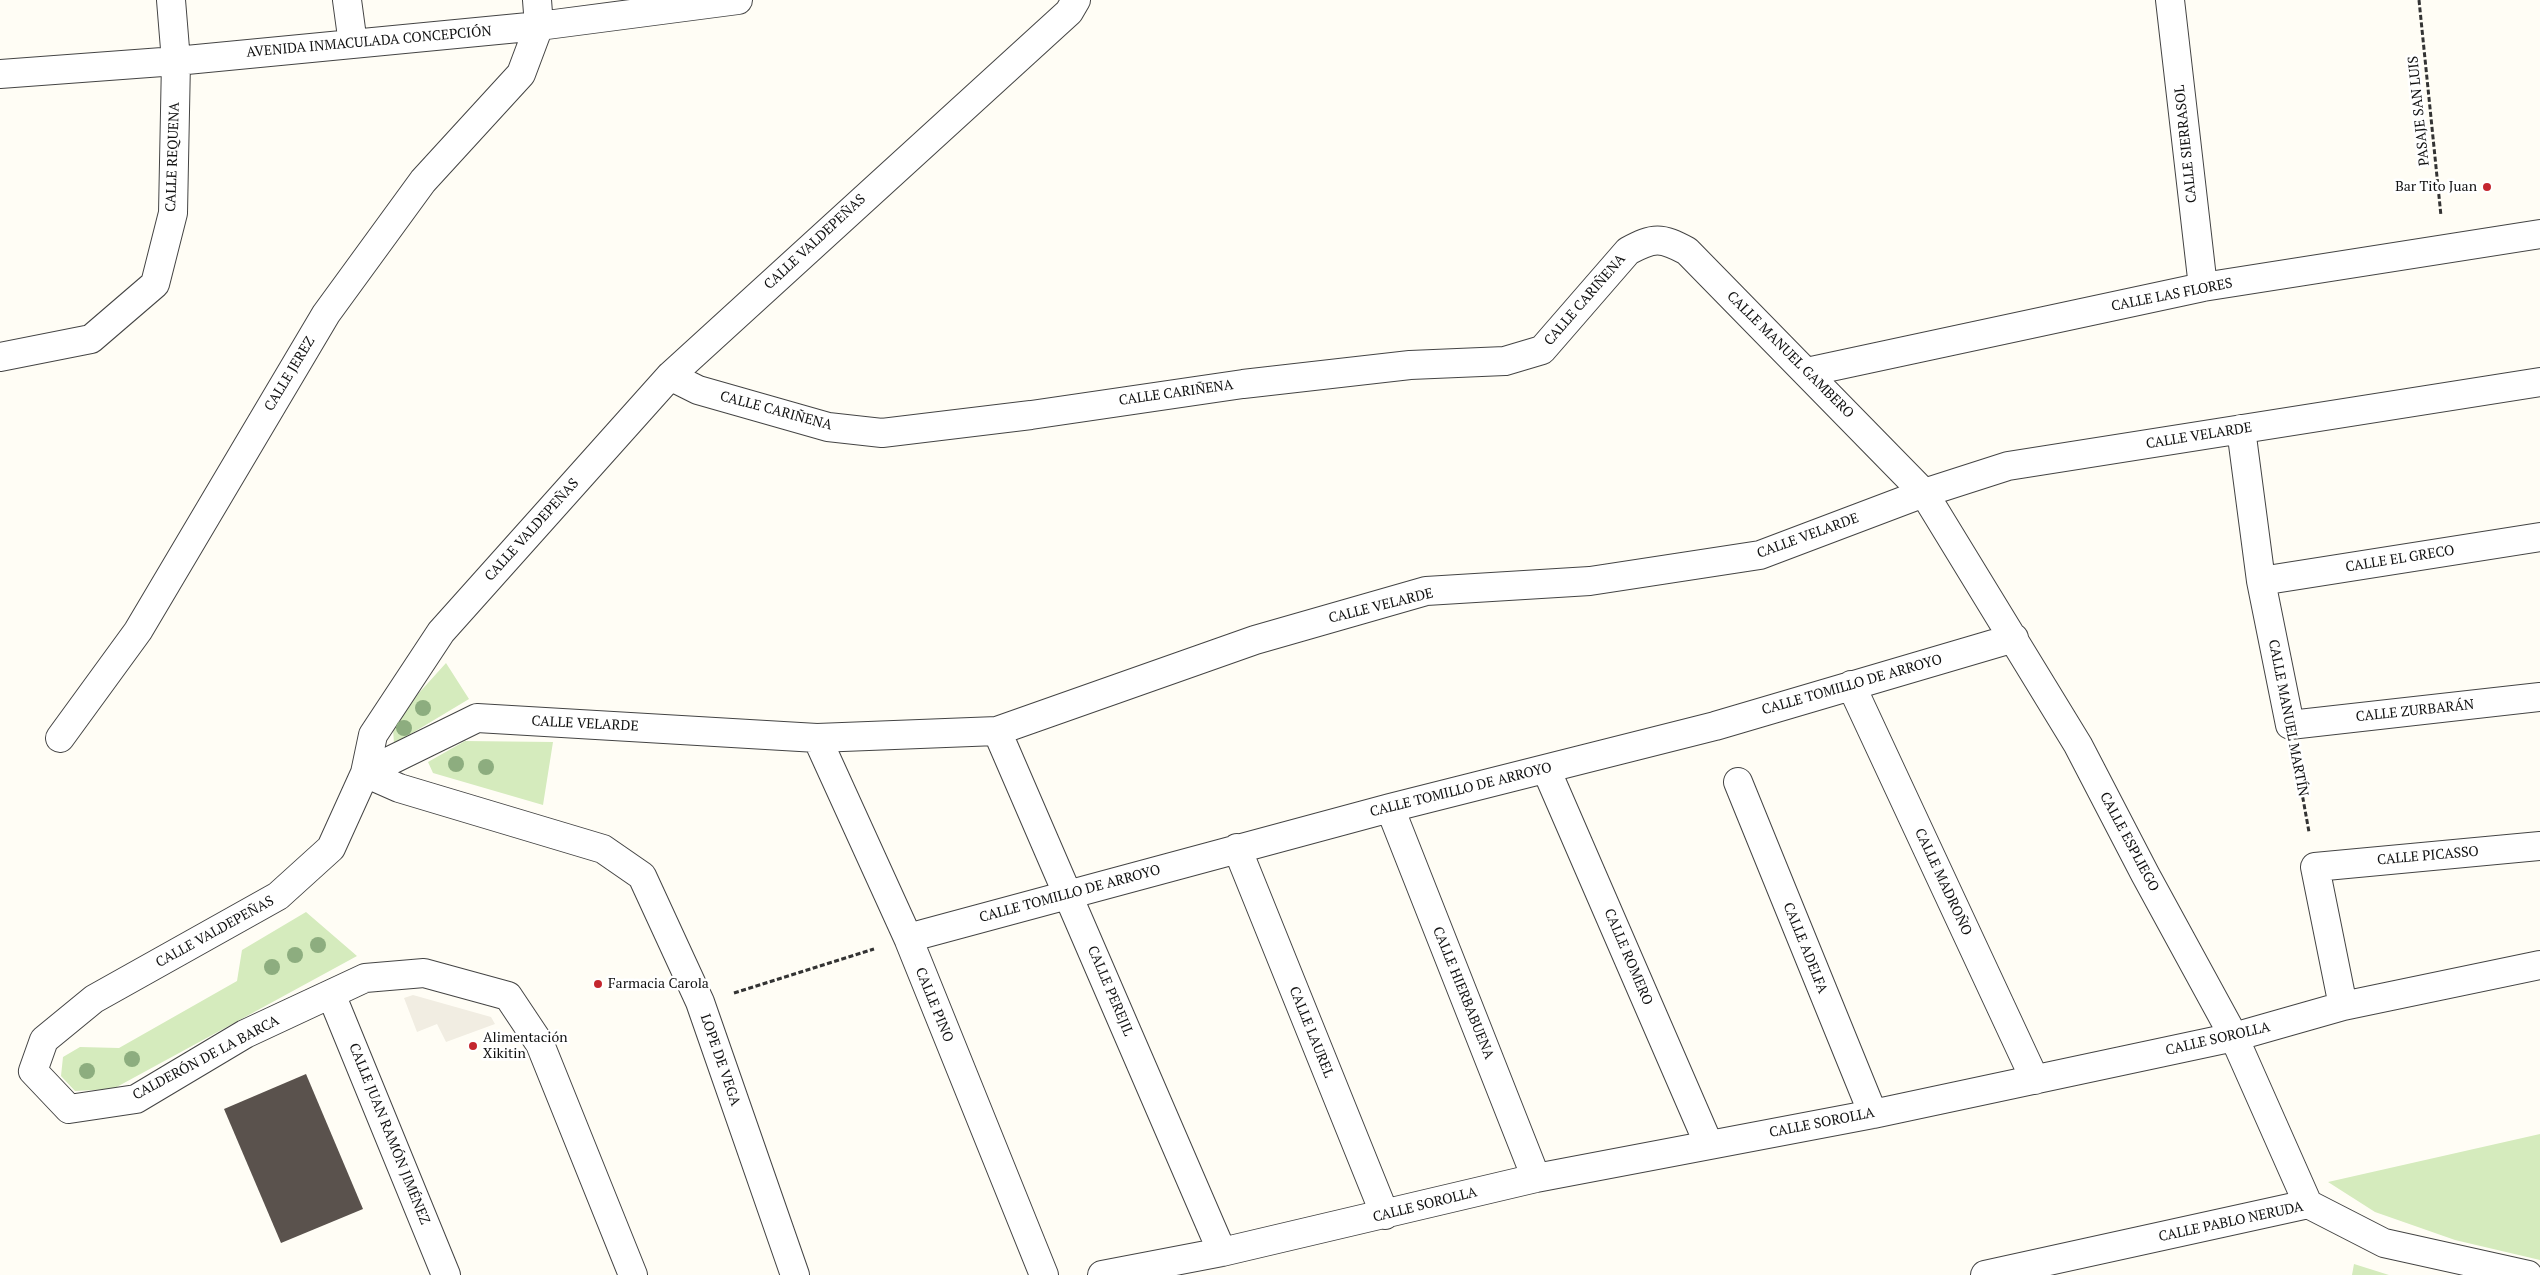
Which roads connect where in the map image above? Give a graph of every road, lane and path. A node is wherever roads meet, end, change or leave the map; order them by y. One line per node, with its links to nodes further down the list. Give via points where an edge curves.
1 (171, 0): 10 (street, CALLE REQUENA)
2 (347, 0): 9 (street)
3 (738, 0): 7 (street, AVENIDA INMACULADA CONCEPCIÓN)
4 (1076, 0): 18 (street, CALLE VALDEPEÑAS, via 1069,12)
5 (2170, 0): 15 (street, CALLE SIERRASOL)
6 (2419, 0): 14 (path, PASAJE SAN LUIS)
7 (691, 2): 8 (street, AVENIDA INMACULADA CONCEPCIÓN)
8 (538, 13): 9 (street, AVENIDA INMACULADA CONCEPCIÓN); 29 (street, CALLE JEREZ, via 521,74 423,181 326,314 138,631)
9 (353, 44): 10 (street, AVENIDA INMACULADA CONCEPCIÓN)
10 (176, 61): 11 (street, AVENIDA INMACULADA CONCEPCIÓN); 16 (street, CALLE REQUENA, via 172,213 155,284 91,339)
11 (0, 74)
12 (2540, 234): 14 (street, CALLE LAS FLORES)
13 (1643, 243): 17 (street, CALLE MANUEL GAMBERO, via 1667,240 1687,251); 18 (street, CALLE CARIÑENA, via 1628,251 1542,350 1505,361 1410,365 1253,382 882,433 828,427 698,390)
14 (2444, 250): 15 (street, CALLE LAS FLORES)
15 (2203, 287): 17 (street, CALLE LAS FLORES)
16 (0, 357)
17 (1807, 372): 21 (street, CALLE MANUEL GAMBERO)
18 (670, 376): 32 (street, CALLE VALDEPEÑAS, via 441,632 373,735)
19 (2540, 382): 20 (street, CALLE VELARDE)
20 (2241, 429): 21 (street, CALLE VELARDE, via 2008,466); 23 (street, CALLE MANUEL MARTÍN)
21 (1924, 493): 24 (street, CALLE ESPLIEGO); 28 (street, CALLE VELARDE, via 1760,555 1590,581 1426,591 1254,640)
22 (2540, 537): 23 (street, CALLE EL GRECO)
23 (2261, 581): 27 (street, CALLE MANUEL MARTÍN)
24 (2014, 638): 25 (street, CALLE TOMILLO DE ARROYO); 45 (street, CALLE ESPLIEGO, via 2078,745)
25 (1852, 685): 31 (street, CALLE TOMILLO DE ARROYO, via 1715,726); 47 (street, CALLE MADROÑO)
26 (2540, 697): 27 (street, CALLE ZURBARÁN)
27 (2290, 725): 37 (path, CALLE MANUEL MARTÍN)
28 (997, 731): 30 (street, CALLE VELARDE); 38 (street, CALLE PEREJIL)
29 (60, 738)
30 (817, 738): 32 (street, CALLE VELARDE, via 477,718); 39 (street, CALLE PINO)
31 (1546, 769): 34 (street, CALLE TOMILLO DE ARROYO); 49 (street, CALLE ROMERO)
32 (365, 773): 46 (street, CALLE VALDEPEÑAS, via 331,848 278,896 94,998 44,1040); 56 (street, LOPE DE VEGA, via 399,788 603,849 642,876 700,1002)
33 (1738, 782): 48 (street, CALLE ADELFA)
34 (1390, 808): 36 (street, CALLE TOMILLO DE ARROYO); 50 (street, CALLE HIERBABUENA)
35 (2540, 846): 37 (street, CALLE PICASSO)
36 (1237, 848): 38 (street, CALLE TOMILLO DE ARROYO); 52 (street, CALLE LAUREL)
37 (2316, 867): 44 (street)
38 (1069, 894): 39 (street, CALLE TOMILLO DE ARROYO); 53 (street, CALLE PEREJIL)
39 (908, 938): 57 (street, CALLE PINO)
40 (838, 961): 42 (path)
41 (2540, 965): 44 (street, CALLE SOROLLA)
42 (766, 984)
43 (331, 994): 46 (street, CALDERÓN DE LA BARCA, via 245,1034 136,1099 69,1108); 54 (street, CALLE JUAN RAMÓN JIMÉNEZ); 55 (street, via 365,978 424,973 508,996 540,1044)
44 (2343, 1006): 45 (street, CALLE SOROLLA)
45 (2234, 1037): 47 (street, CALLE SOROLLA); 51 (street, CALLE ESPLIEGO)
46 (33, 1071)
47 (2035, 1080): 48 (street, CALLE SOROLLA)
48 (1873, 1114): 49 (street, CALLE SOROLLA)
49 (1709, 1145): 50 (street, CALLE SOROLLA)
50 (1536, 1178): 52 (street, CALLE SOROLLA)
51 (2308, 1204): 59 (street, CALLE PABLO NERUDA); 60 (street, CALLE PABLO NERUDA, via 2384,1243)
52 (1385, 1215): 53 (street, CALLE SOROLLA)
53 (1222, 1252): 58 (street, CALLE SOROLLA)
54 (446, 1275)
55 (633, 1275)
56 (795, 1275)
57 (1044, 1275)
58 (1102, 1275)
59 (1985, 1275)
60 (2528, 1275)

